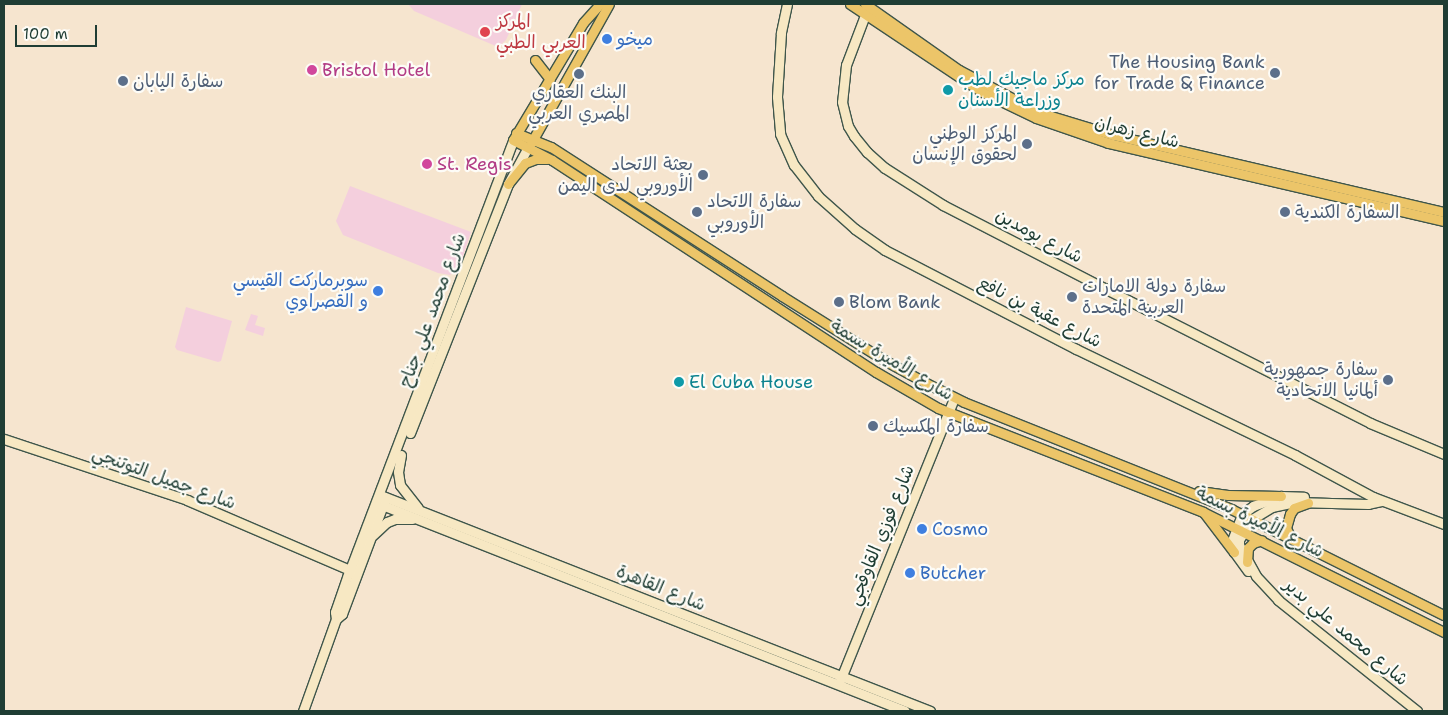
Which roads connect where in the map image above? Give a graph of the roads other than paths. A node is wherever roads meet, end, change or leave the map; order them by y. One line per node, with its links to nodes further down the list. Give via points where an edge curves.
1 (593, 4): 8 (street, شارع محمد علي جناح)
2 (600, 4): 8 (main road, شارع محمد علي جناح)
3 (609, 4): 9 (main road, شارع محمد علي جناح)
4 (614, 4): 9 (street, شارع محمد علي جناح)
5 (787, 4): 29 (street, شارع عقبة بن نافع, via 780,33 777,97 780,134 794,166 838,216 885,250 1296,455)
6 (849, 4): 7 (main road, شارع زهران)
7 (863, 10): 19 (main road, شارع زهران, via 959,70 1038,112 1113,135); 20 (main road, شارع زهران, via 982,92 1009,107 1066,129 1108,143); 24 (street, شارع بومدين, via 844,76 842,102 848,126 876,160 943,205 1370,422)
8 (584, 23): 11 (main road, شارع محمد علي جناح)
9 (594, 27): 12 (main road, شارع محمد علي جناح)
10 (535, 60): 11 (main road)
11 (550, 79): 13 (main road, شارع محمد علي جناح)
12 (549, 113): 14 (main road, شارع محمد علي جناح); 16 (main road, via 545,136)
13 (515, 137): 14 (main road, شارع الأميرة بسمة); 15 (main road, شارع الأميرة بسمة); 28 (street, شارع محمد علي جناح)
14 (534, 139): 15 (main road, شارع محمد علي جناح); 16 (main road, شارع الأميرة بسمة)
15 (528, 147): 17 (main road, شارع الأميرة بسمة); 18 (street, شارع محمد علي جناح)
16 (551, 147): 21 (main road, شارع الأميرة بسمة, via 884,360)
17 (552, 160): 18 (main road, via 536,159 525,163); 22 (main road, شارع الأميرة بسمة, via 876,372)
18 (508, 184): 25 (street, شارع محمد علي جناح)
19 (1444, 212)
20 (1444, 221)
21 (954, 398): 22 (street, شارع فوزي القاوقجي); 26 (main road, شارع الأميرة بسمة)
22 (947, 412): 33 (main road, شارع الأميرة بسمة); 49 (street, شارع فوزي القاوقجي)
23 (4, 439): 45 (street, شارع جميل التوتنجي, via 187,500)
24 (1444, 454)
25 (401, 455): 28 (street, شارع محمد علي جناح); 34 (street, via 400,485)
26 (1183, 488): 27 (main road, via 1214,494); 35 (main road, شارع الأميرة بسمة)
27 (1281, 496): 30 (street, via 1320,498); 35 (street, via 1253,506)
28 (381, 500): 34 (street, شارع القاهرة); 41 (street, شارع محمد علي جناح); 45 (street, شارع محمد علي جناح)
29 (1374, 501): 30 (street); 32 (street, شارع عقبة بن نافع); 32 (street, via 1381,508)
30 (1332, 502): 31 (street)
31 (1308, 503): 36 (street, via 1282,504); 40 (main road, via 1294,508 1290,514 1286,528)
32 (1396, 507): 37 (street, شارع عقبة بن نافع)
33 (1203, 512): 38 (main road, شارع الأميرة بسمة); 43 (main road)
34 (418, 514): 41 (street, via 387,522); 49 (street, شارع القاهرة)
35 (1242, 514): 36 (main road, شارع الأميرة بسمة); 38 (street)
36 (1252, 519): 39 (street); 40 (main road, شارع الأميرة بسمة)
37 (1444, 524)
38 (1235, 526): 39 (main road, شارع الأميرة بسمة); 43 (street, via 1231,538)
39 (1244, 531): 42 (main road, شارع الأميرة بسمة); 44 (street, شارع محمد علي بدير, via 1239,545)
40 (1290, 536): 47 (main road, شارع الأميرة بسمة)
41 (370, 539): 45 (street, شارع محمد علي جناح)
42 (1262, 540): 44 (main road, via 1248,548); 48 (main road, شارع الأميرة بسمة)
43 (1234, 552): 46 (street, شارع محمد علي بدير)
44 (1247, 562): 46 (street, شارع محمد علي بدير)
45 (352, 574): 50 (street, شارع محمد علي جناح, via 342,614 336,619)
46 (1256, 576): 53 (street, شارع محمد علي بدير, via 1314,631)
47 (1444, 615)
48 (1444, 632)
49 (840, 681): 51 (street, شارع القاهرة); 52 (street, شارع القاهرة)
50 (303, 711)
51 (904, 711)
52 (930, 711)
53 (1417, 711)

